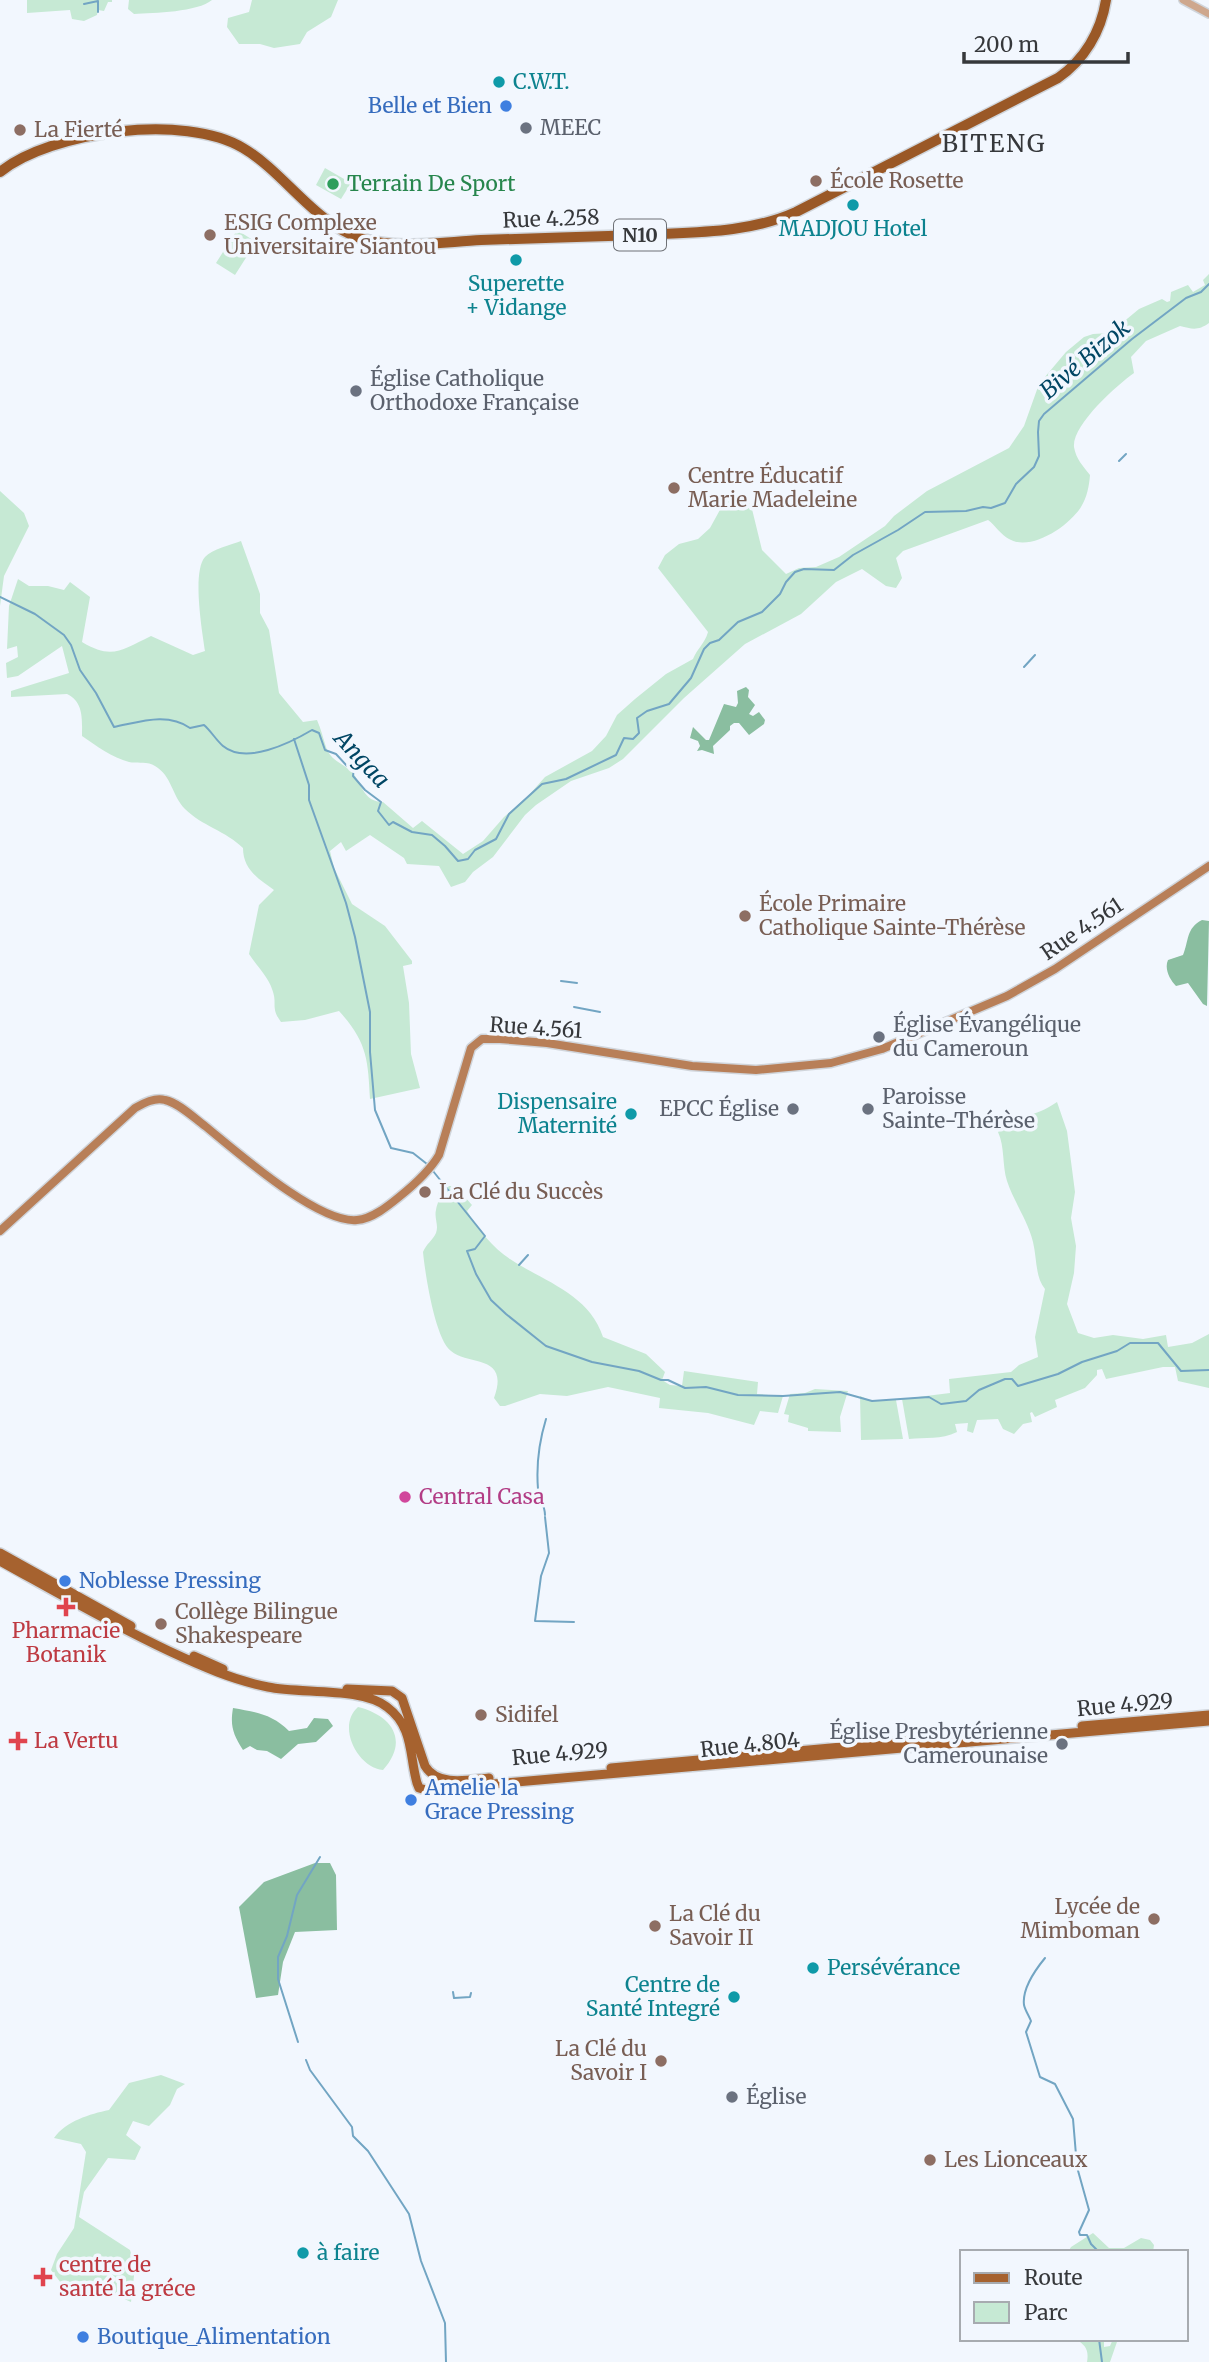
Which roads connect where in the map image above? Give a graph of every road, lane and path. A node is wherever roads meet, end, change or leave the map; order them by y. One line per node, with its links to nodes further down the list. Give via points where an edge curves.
1 (1106, 0): 4 (highway, Rue 4.258 / N10, via 1089,46 1058,78 796,212 742,229 594,238 378,242 343,230 241,146 179,130 77,138 39,149)
2 (1183, 0): 3 (street)
3 (1209, 14)
4 (0, 172)
5 (1209, 866): 6 (main road, Rue 4.561, via 1007,996 882,1049 831,1063 756,1070 482,1039 471,1048 434,1163 390,1204 359,1220 312,1206 180,1108 159,1099 135,1108)
6 (0, 1231)
7 (0, 1553): 9 (main road, via 148,1635 230,1671 303,1687)
8 (0, 1561): 11 (main road, via 208,1670 269,1688 355,1695)
9 (389, 1691): 10 (main road, via 398,1693); 11 (main road, via 384,1698)
10 (404, 1702): 11 (main road, via 398,1711); 14 (main road)
11 (388, 1707): 15 (main road, via 405,1728)
12 (1209, 1715): 14 (main road, Rue 4.929, via 461,1780)
13 (1209, 1721): 15 (main road, Rue 4.804)
14 (432, 1776): 15 (main road, via 425,1776); 15 (main road, via 434,1784)
15 (422, 1787)

